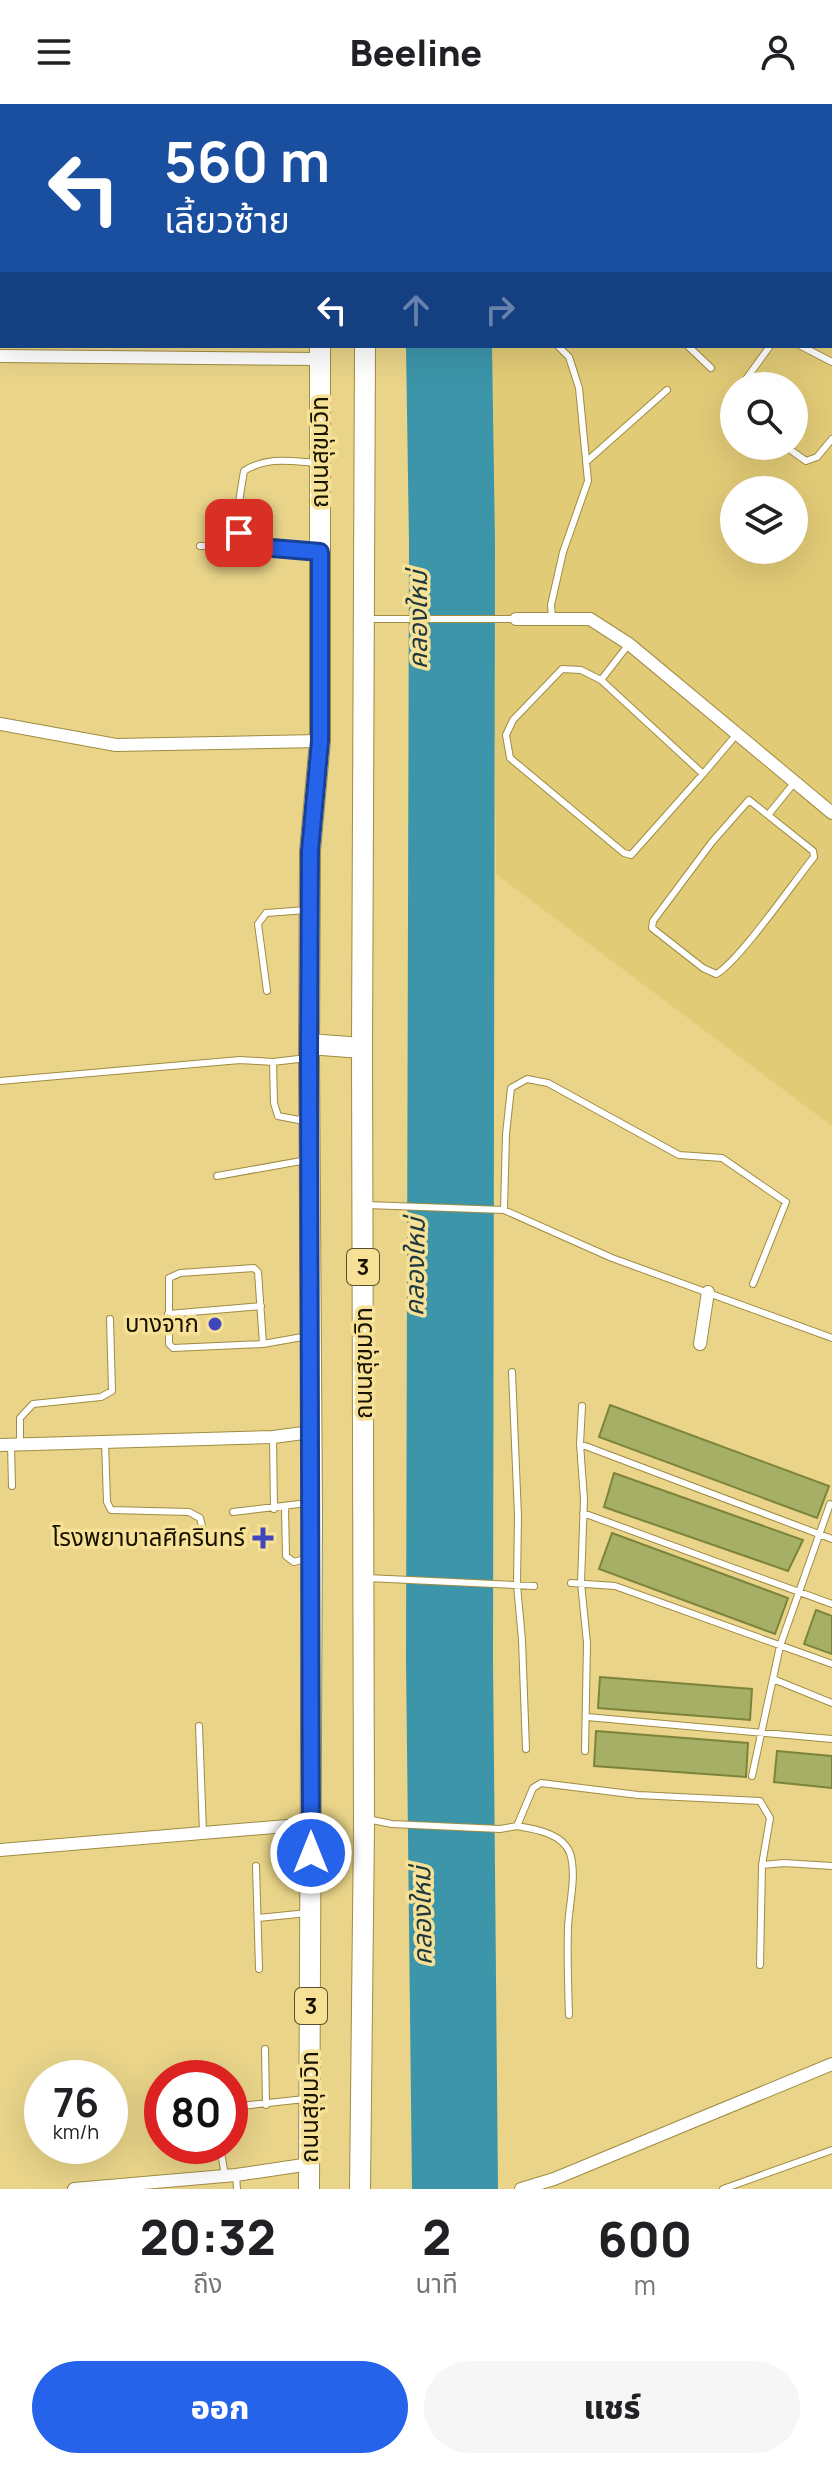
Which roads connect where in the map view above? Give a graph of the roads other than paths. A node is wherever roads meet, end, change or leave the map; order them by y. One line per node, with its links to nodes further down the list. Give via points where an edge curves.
1 (365, 348): 21 (highway, ถนนสุขุมวิท / 3)
2 (560, 348): 15 (lane, via 569,357 579,388)
3 (690, 348): 10 (lane)
4 (769, 348): 11 (lane)
5 (805, 348): 9 (lane)
6 (51, 351): 7 (street); 8 (street)
7 (320, 352): 16 (highway, ถนนสุขุมวิท / 3)
8 (0, 356)
9 (832, 362)
10 (711, 368)
11 (751, 372)
12 (667, 390): 15 (lane)
13 (832, 439): 14 (lane, via 817,457)
14 (805, 460)
15 (586, 462): 20 (lane, via 588,481 563,552)
16 (321, 463): 18 (lane, via 276,459 244,471 239,533); 19 (highway, ถนนสุขุมวิท / 3)
17 (200, 546): 18 (lane)
18 (249, 546): 19 (lane)
19 (320, 552): 27 (highway, ถนนสุขุมวิท / 3)
20 (552, 618): 22 (street); 23 (street, via 590,619)
21 (363, 619): 22 (lane); 34 (highway, ถนนสุขุมวิท / 3)
22 (516, 619)
23 (629, 644): 24 (lane); 26 (street)
24 (601, 680): 28 (lane); 28 (lane, via 581,670 562,669 513,720 506,735 510,758 631,855)
25 (0, 724): 27 (street, via 116,745)
26 (736, 735): 28 (lane); 29 (street)
27 (320, 741): 32 (highway, ถนนสุขุมวิท / 3, via 310,851)
28 (703, 774)
29 (794, 783): 30 (street); 31 (lane)
30 (832, 813)
31 (768, 815): 31 (lane, via 814,857 716,974 652,928 653,921 746,802)
32 (311, 910): 33 (lane, via 266,913 258,924); 35 (highway, ถนนสุขุมวิท / 3)
33 (267, 991)
34 (362, 1048): 35 (highway); 41 (highway, ถนนสุขุมวิท / 3)
35 (309, 1051): 36 (lane); 38 (highway, ถนนสุขุมวิท / 3)
36 (273, 1062): 37 (lane, via 240,1060); 38 (lane, via 278,1116 299,1120)
37 (0, 1081)
38 (310, 1114): 39 (highway, ถนนสุขุมวิท / 3)
39 (310, 1159): 40 (lane); 48 (highway, ถนนสุขุมวิท / 3)
40 (217, 1176)
41 (363, 1205): 42 (lane); 70 (highway, ถนนสุขุมวิท / 3)
42 (501, 1210): 43 (lane, via 511,1088 523,1080 548,1083 679,1155 722,1158 786,1202); 44 (lane)
43 (753, 1284)
44 (708, 1292): 49 (lane); 51 (street)
45 (261, 1306): 46 (lane); 46 (lane, via 258,1272 242,1267 169,1278); 50 (lane)
46 (168, 1314): 50 (lane, via 173,1348)
47 (110, 1319): 58 (lane, via 112,1391 101,1397 33,1404 20,1418)
48 (311, 1336): 50 (lane); 54 (highway, ถนนสุขุมวิท / 3)
49 (832, 1338)
50 (263, 1344)
51 (700, 1344)
52 (512, 1372): 73 (lane)
53 (582, 1406): 57 (lane)
54 (311, 1432): 55 (street); 60 (highway, ถนนสุขุมวิท / 3)
55 (273, 1437): 56 (street); 63 (lane)
56 (105, 1441): 58 (street); 66 (lane, via 111,1510 189,1512 200,1518)
57 (580, 1444): 65 (lane); 67 (lane)
58 (10, 1445): 59 (lane)
59 (12, 1486)
60 (311, 1503): 62 (lane); 69 (highway, ถนนสุขุมวิท / 3)
61 (830, 1504): 67 (lane)
62 (285, 1508): 63 (lane); 69 (lane, via 286,1556 294,1562)
63 (274, 1509): 64 (lane)
64 (233, 1512)
65 (583, 1513): 72 (lane); 75 (lane)
66 (203, 1530)
67 (818, 1534): 68 (lane); 75 (lane)
68 (832, 1539)
69 (311, 1557): 89 (highway, ถนนสุขุมวิท / 3)
70 (363, 1578): 73 (lane); 88 (highway, ถนนสุขุมวิท / 3)
71 (571, 1583): 72 (lane)
72 (581, 1583): 77 (lane, via 615,1586); 81 (lane)
73 (517, 1585): 74 (lane); 85 (lane)
74 (534, 1586)
75 (798, 1593): 76 (lane); 77 (lane)
76 (832, 1604)
77 (780, 1646): 78 (lane); 79 (lane)
78 (832, 1664)
79 (773, 1679): 80 (lane); 83 (lane)
80 (832, 1703)
81 (587, 1717): 83 (lane); 86 (lane)
82 (199, 1726): 91 (lane)
83 (761, 1733): 84 (lane); 87 (lane)
84 (832, 1739)
85 (526, 1749)
86 (585, 1751)
87 (752, 1776)
88 (364, 1819): 90 (lane); 113 (highway, ถนนสุขุมวิท / 3)
89 (311, 1824): 91 (street); 96 (highway, ถนนสุขุมวิท / 3)
90 (517, 1826): 93 (lane, via 533,1788 541,1783 638,1795 760,1801 770,1818); 100 (lane, via 542,1831 569,1851)
91 (203, 1832): 92 (street)
92 (0, 1850)
93 (762, 1865): 95 (lane); 98 (lane)
94 (256, 1866): 97 (lane)
95 (832, 1866)
96 (311, 1912): 97 (lane); 103 (highway, ถนนสุขุมวิท / 3)
97 (258, 1918): 99 (lane)
98 (760, 1965)
99 (259, 1969)
100 (569, 2015)
101 (265, 2049): 104 (lane)
102 (832, 2064): 114 (street)
103 (311, 2098): 104 (lane); 108 (highway, ถนนสุขุมวิท / 3)
104 (266, 2105): 105 (lane)
105 (248, 2106)
106 (832, 2150): 115 (lane)
107 (227, 2164): 109 (lane)
108 (310, 2164): 109 (street); 112 (highway, ถนนสุขุมวิท / 3)
109 (231, 2176): 110 (street); 111 (lane)
110 (74, 2189)
111 (237, 2189)
112 (309, 2189)
113 (360, 2189)
114 (522, 2189)
115 (723, 2189)

